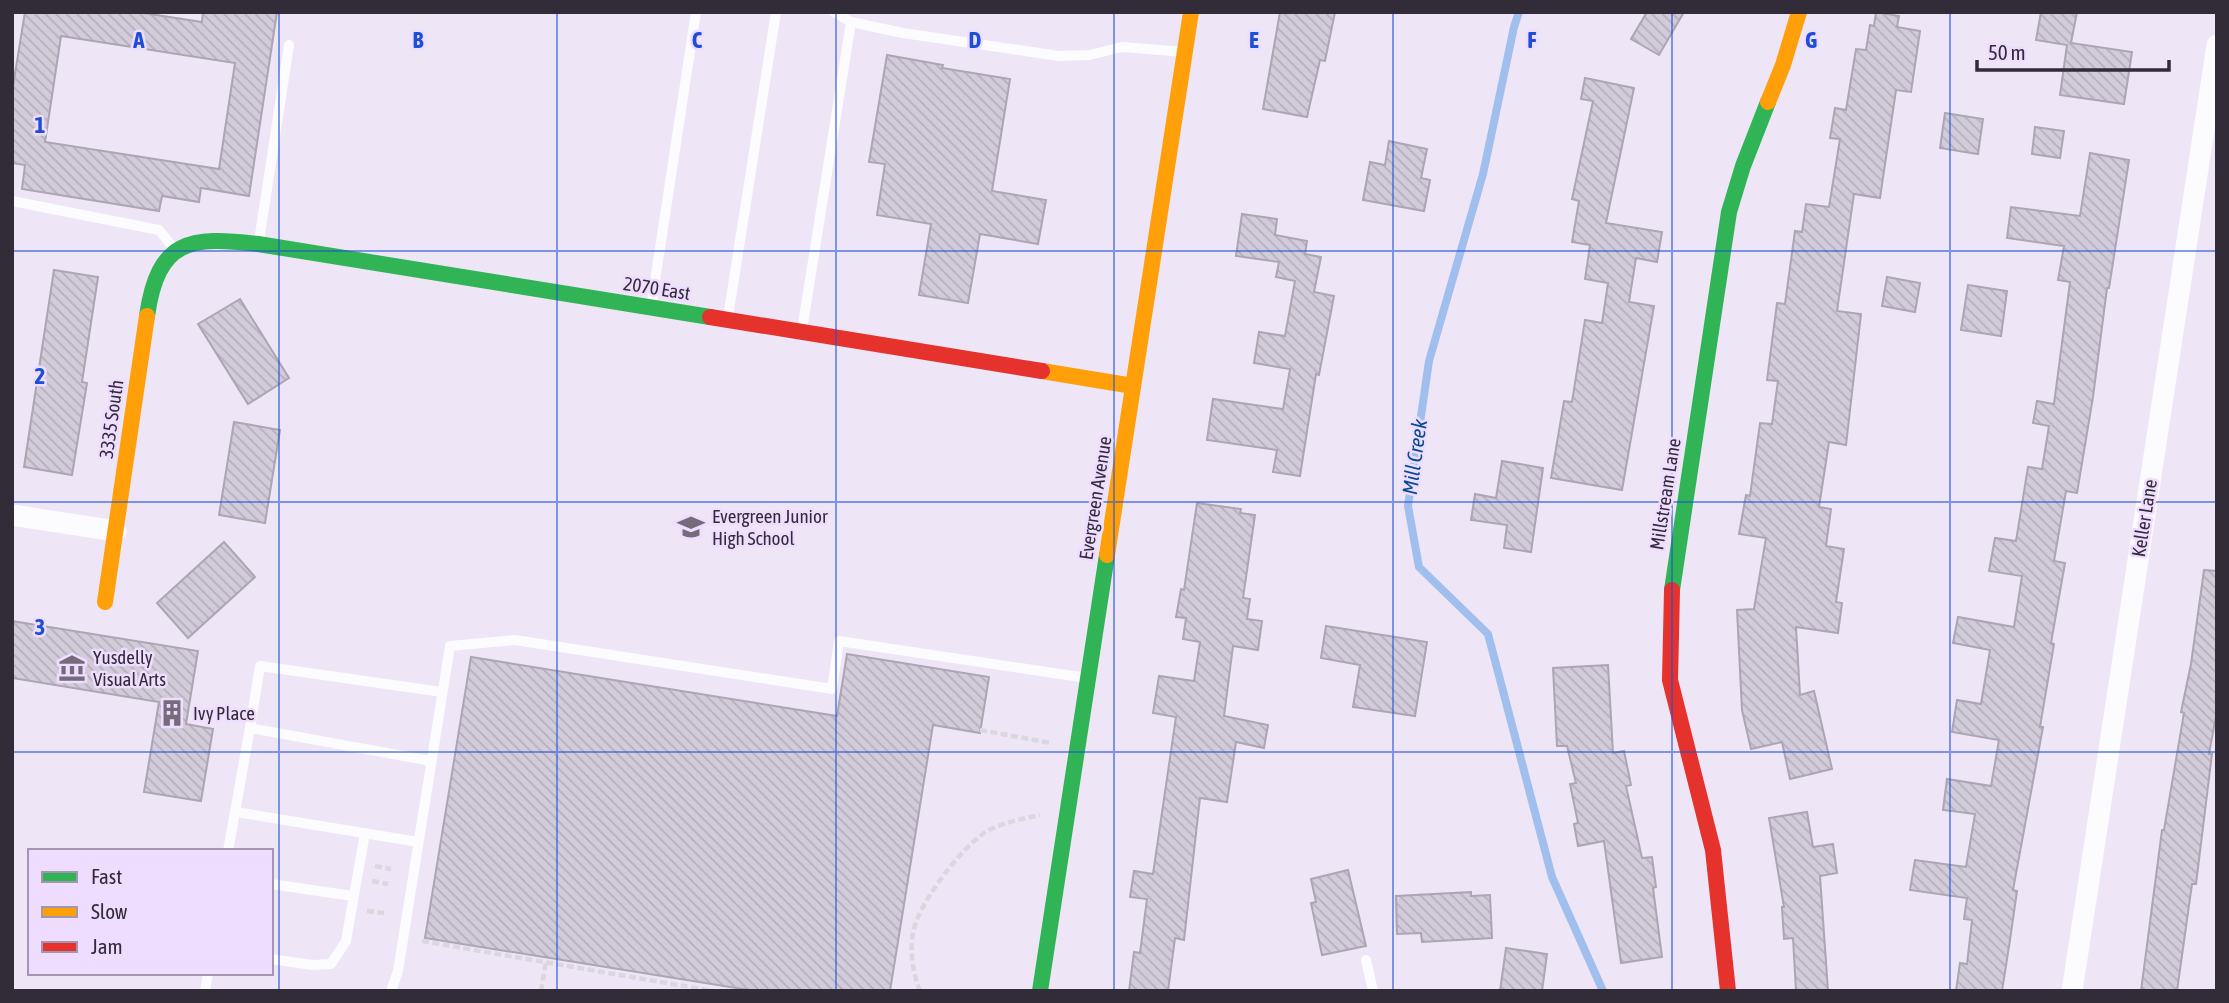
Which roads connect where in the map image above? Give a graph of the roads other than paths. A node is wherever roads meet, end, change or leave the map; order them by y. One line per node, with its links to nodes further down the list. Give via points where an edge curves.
1 (696, 12): 13 (lane)
2 (776, 12): 14 (lane)
3 (834, 12): 6 (lane)
4 (1191, 12): 9 (street, Evergreen Avenue)
5 (1799, 12): 35 (street, Millstream Lane, via 1730,212 1671,597 1670,680 1713,850)
6 (851, 22): 9 (lane, via 1059,57 1122,47); 15 (lane)
7 (289, 45): 11 (lane)
8 (2217, 45): 36 (street, Keller Lane)
9 (1185, 52): 16 (street, Evergreen Avenue)
10 (12, 201): 12 (lane, via 159,230)
11 (258, 244): 12 (street, 2070 East, via 219,239 193,241); 13 (street, 2070 East)
12 (175, 250): 18 (street, 3335 South, via 158,270 150,293)
13 (651, 308): 14 (street, 2070 East)
14 (727, 320): 15 (street, 2070 East)
15 (802, 333): 16 (street, 2070 East)
16 (1133, 386): 20 (street, Evergreen Avenue)
17 (12, 515): 18 (street)
18 (116, 531): 19 (street, 3335 South)
19 (105, 602)
20 (1088, 678): 21 (lane, via 839,641 832,689 515,640 450,646); 33 (street, Evergreen Avenue)
21 (442, 692): 22 (lane, via 260,666); 23 (lane)
22 (250, 728): 23 (lane); 24 (lane)
23 (431, 761): 26 (lane)
24 (236, 812): 25 (lane); 27 (lane)
25 (365, 833): 26 (lane); 29 (lane)
26 (418, 842): 32 (lane)
27 (228, 849)
28 (273, 884): 29 (lane)
29 (354, 896): 30 (lane, via 346,941 331,964)
30 (273, 959)
31 (1366, 960): 34 (lane)
32 (391, 991)
33 (1040, 991)
34 (1373, 991)
35 (1728, 991)
36 (2072, 991)

